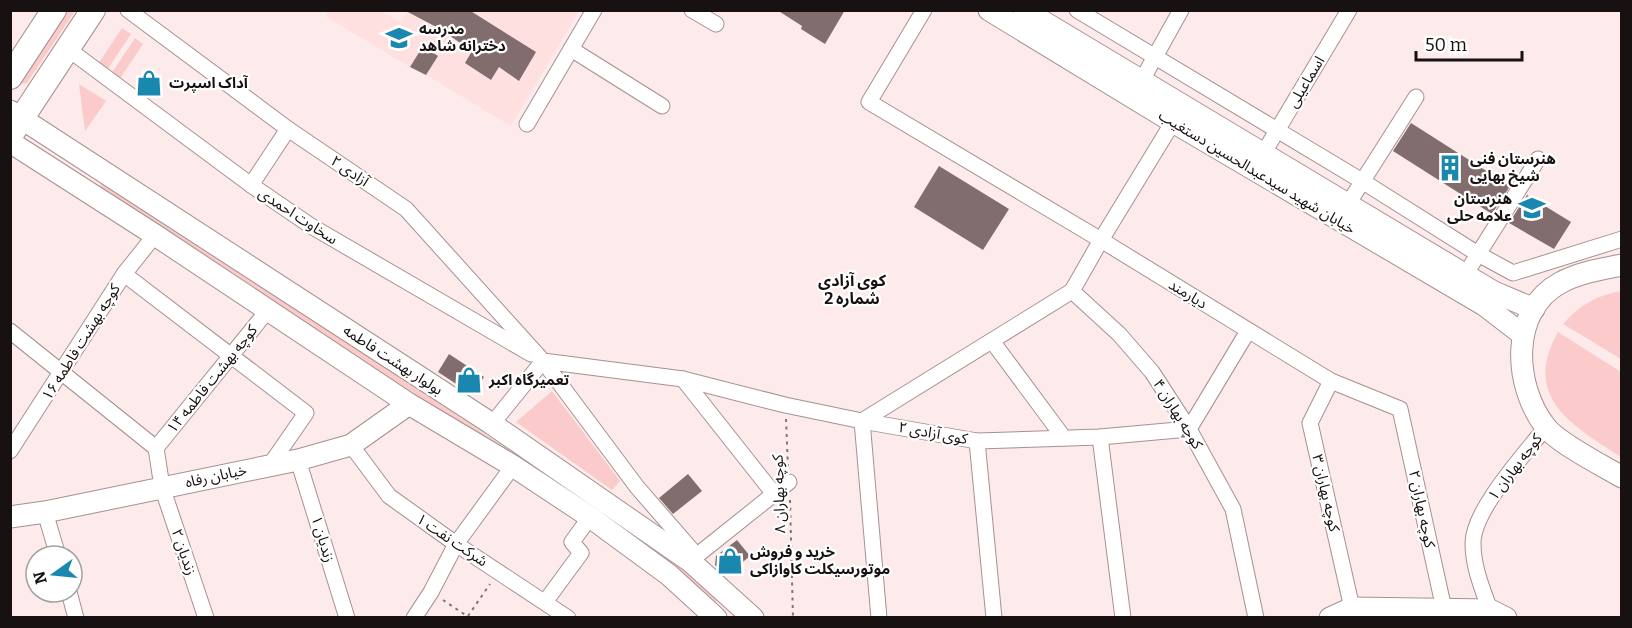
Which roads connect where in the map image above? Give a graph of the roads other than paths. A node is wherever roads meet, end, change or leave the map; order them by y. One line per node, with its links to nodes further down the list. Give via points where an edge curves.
1 (54, 10): 16 (main road)
2 (93, 10): 13 (main road)
3 (128, 10): 23 (street, آزادی ۲)
4 (594, 10): 14 (street)
5 (692, 10): 12 (street)
6 (924, 10): 33 (street, دیارمند, via 869,102)
7 (989, 10): 21 (main road, خیابان شهید سیدعبدالحسین دستغیب)
8 (1024, 10): 17 (main road, خیابان شهید سیدعبدالحسین دستغیب)
9 (1077, 10): 15 (street)
10 (1181, 10): 15 (street)
11 (1349, 10): 24 (street, اسماعیلی)
12 (716, 24)
13 (68, 49): 20 (main road); 29 (street, سخاوت احمدی)
14 (571, 49): 19 (street); 22 (street)
15 (1155, 58): 17 (street); 24 (street)
16 (10, 77)
17 (1142, 80): 26 (main road, خیابان شهید سیدعبدالحسین دستغیب)
18 (1416, 97): 28 (street)
19 (662, 106)
20 (14, 122): 53 (main road, بولوار بهشت فاطمه)
21 (1173, 122): 33 (street); 43 (main road, خیابان شهید سیدعبدالحسین دستغیب, via 1484,305)
22 (527, 124)
23 (288, 129): 29 (street); 46 (street, آزادی ۲, via 406,209)
24 (1277, 130): 26 (street, اسماعیلی); 28 (street)
25 (10, 142): 31 (main road, بولوار بهشت فاطمه)
26 (1263, 153): 30 (main road, خیابان شهید سیدعبدالحسین دستغیب)
27 (1538, 159): 34 (street)
28 (1362, 181): 30 (street); 34 (street)
29 (251, 185): 46 (street, سخاوت احمدی, via 311,226)
30 (1348, 204): 37 (main road, خیابان شهید سیدعبدالحسین دستغیب)
31 (155, 235): 36 (street, کوچه بهشت فاطمه ۱۶); 40 (main road, بولوار بهشت فاطمه)
32 (1622, 239): 34 (street, via 1514,273)
33 (1101, 240): 38 (street); 42 (street, دیارمند)
34 (1478, 254): 37 (street)
35 (1622, 265): 39 (main road, via 1560,283)
36 (124, 274): 45 (street); 47 (street, کوچه بهشت فاطمه ۱۶)
37 (1465, 275): 39 (main road, خیابان شهید سیدعبدالحسین دستغیب)
38 (1072, 291): 44 (street); 55 (street, کوچه بهاران ۴, via 1145,364)
39 (1534, 309): 43 (main road)
40 (268, 310): 45 (street, کوچه بهشت فاطمه ۱۴); 50 (main road, بولوار بهشت فاطمه)
41 (10, 331): 47 (street)
42 (1248, 331): 49 (street, دیارمند); 55 (street)
43 (1524, 335): 54 (main road, via 1521,351 1526,392)
44 (992, 341): 52 (street); 57 (street)
45 (231, 356): 60 (street, کوچه بهشت فاطمه ۱۴); 63 (street, via 306,413)
46 (543, 361): 48 (street, کوی آزادی ۲); 53 (street); 74 (street, آزادی ۲)
47 (62, 372): 60 (street); 61 (street, کوچه بهشت فاطمه ۱۶)
48 (683, 379): 52 (street, کوی آزادی ۲); 68 (street)
49 (1331, 381): 51 (street, دیارمند); 76 (street, کوچه بهاران ۳, via 1310,423)
50 (409, 404): 59 (main road, خیابان رفاه); 64 (main road, بولوار بهشت فاطمه)
51 (1400, 409): 77 (street, کوچه بهاران ۲)
52 (862, 421): 58 (street, کوی آزادی ۲); 85 (street)
53 (492, 424): 74 (main road, بولوار بهشت فاطمه)
54 (1545, 428): 65 (main road); 78 (street, کوچه بهاران ۱, via 1484,508 1473,541 1475,567)
55 (1189, 429): 56 (street, کوی آزادی ۲); 88 (street, کوچه بهاران ۴, via 1233,509)
56 (1100, 437): 57 (street, کوی آزادی ۲); 87 (street)
57 (1064, 438): 58 (street, کوی آزادی ۲)
58 (977, 441): 86 (street)
59 (351, 445): 62 (main road, خیابان رفاه); 73 (street, شرکت نفت ۱, via 388,496)
60 (156, 448): 67 (street, زندیان ۲)
61 (10, 451)
62 (298, 460): 63 (main road, خیابان رفاه); 81 (street, زندیان ۱)
63 (270, 465): 67 (main road, خیابان رفاه)
64 (513, 466): 71 (main road, بولوار بهشت فاطمه); 73 (street)
65 (1622, 477)
66 (789, 482): 68 (street)
67 (162, 487): 69 (main road, خیابان رفاه); 80 (street, زندیان ۲)
68 (774, 494): 74 (street)
69 (45, 512): 70 (main road, خیابان رفاه); 72 (street)
70 (10, 517)
71 (590, 517): 75 (street, via 572,542 581,552); 84 (main road, بولوار بهشت فاطمه, via 669,575)
72 (54, 544)
73 (456, 544): 75 (street, شرکت نفت ۱); 82 (street)
74 (694, 559): 79 (main road, بولوار بهشت فاطمه)
75 (545, 602): 83 (street, شرکت نفت ۱)
76 (1352, 608): 77 (main road); 89 (main road)
77 (1444, 609): 78 (main road)
78 (1498, 614)
79 (747, 616)
80 (206, 618)
81 (347, 618)
82 (414, 618)
83 (568, 618)
84 (716, 618)
85 (879, 618)
86 (994, 618)
87 (1123, 618)
88 (1256, 618)
89 (1330, 618)

